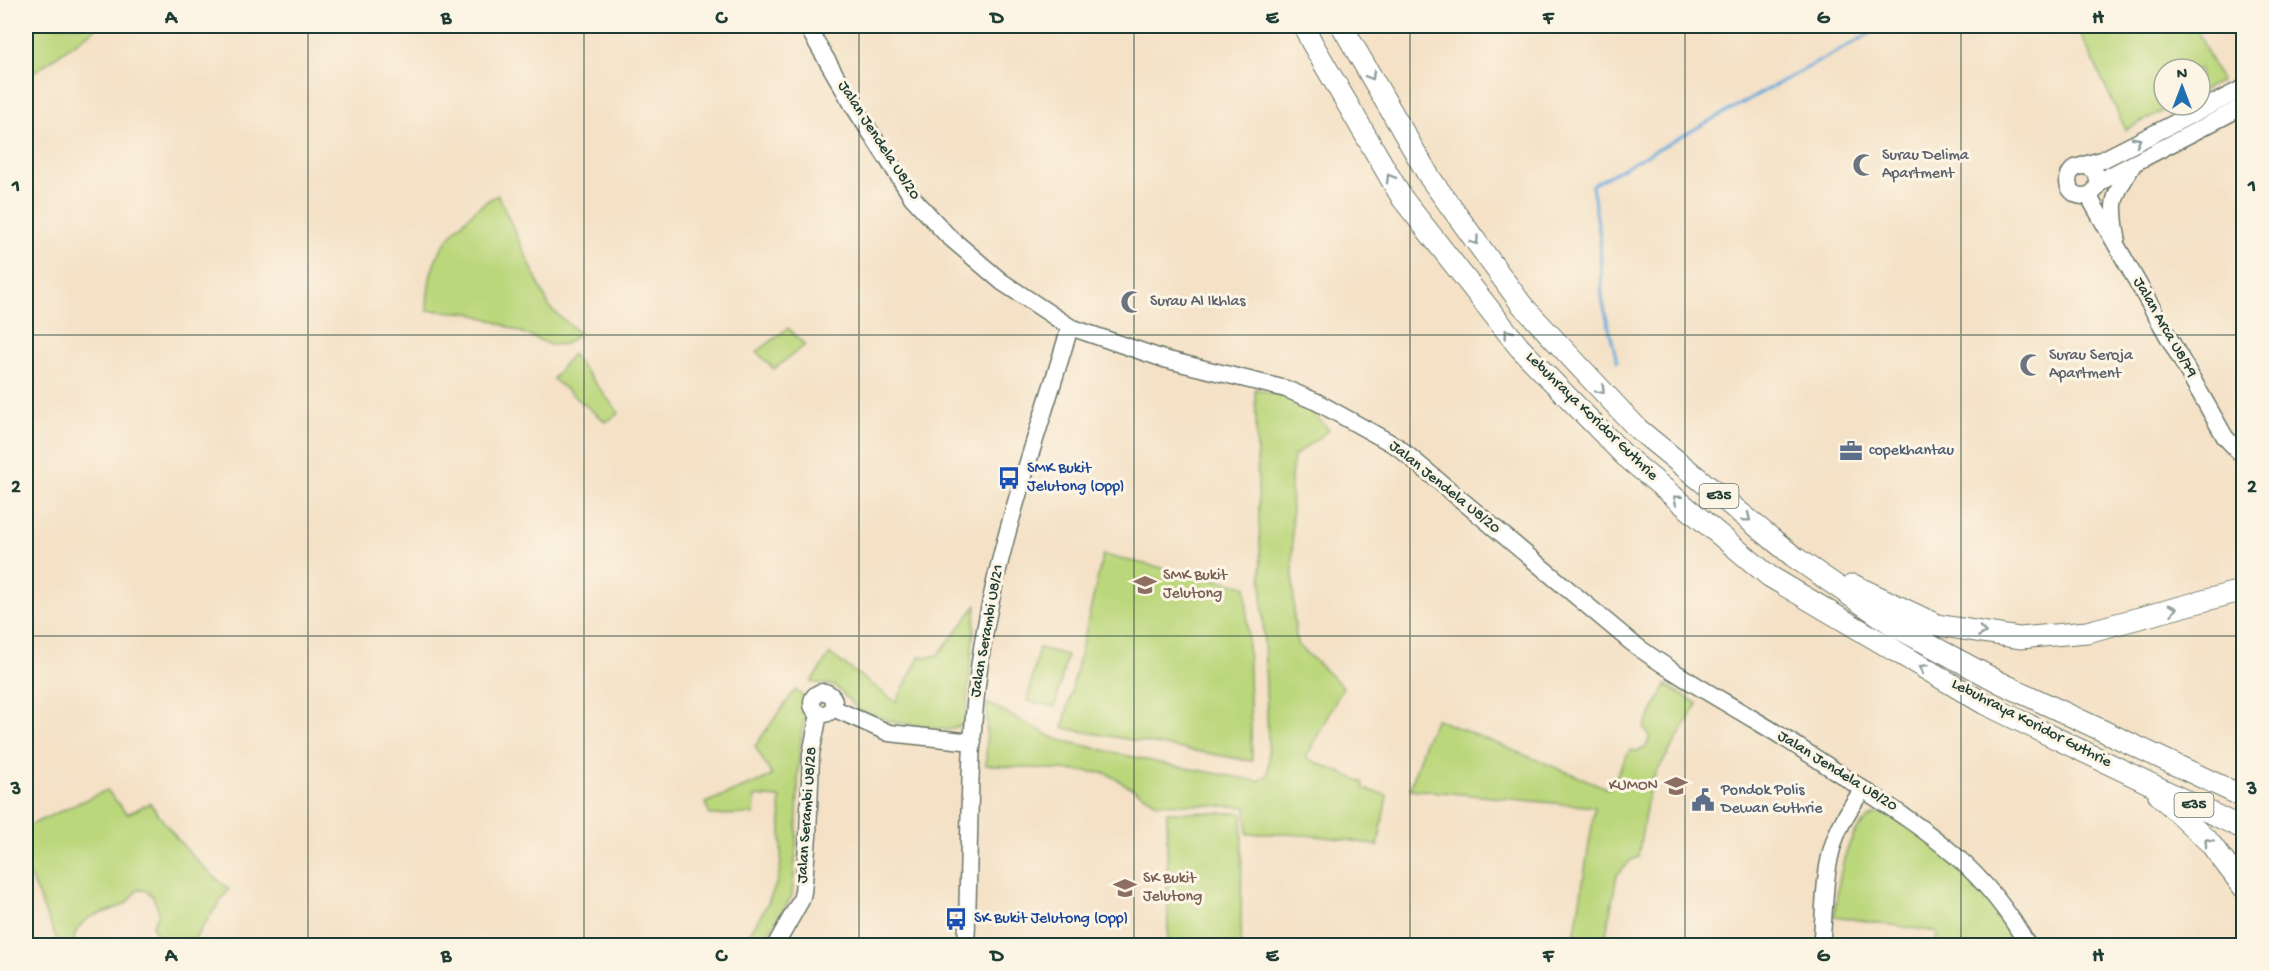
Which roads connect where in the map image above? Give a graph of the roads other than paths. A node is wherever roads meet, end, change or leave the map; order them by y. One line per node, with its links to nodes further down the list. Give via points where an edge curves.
1 (807, 26): 10 (street, Jalan Jendela U8/20, via 912,197 973,258)
2 (1304, 26): 15 (highway, Lebuhraya Koridor Guthrie / E35, one-way to 2, via 1985,704 1769,576 1625,456 1519,347 1402,198)
3 (1342, 26): 12 (highway, Lebuhraya Koridor Guthrie / E35, one-way to 12, via 1430,178 1522,305 1638,429)
4 (2244, 88): 7 (street, one-way to 4, via 2102,160)
5 (2244, 106): 6 (street)
6 (2134, 163): 8 (street, via 2111,174); 9 (street, via 2114,197)
7 (2084, 165): 8 (street, via 2096,171); 8 (street, via 2073,170 2068,181 2077,195)
8 (2093, 190): 9 (street, Jalan Arca U8/79)
9 (2120, 251): 11 (street, Jalan Arca U8/79, via 2225,436)
10 (1070, 327): 14 (street, Jalan Serambi U8/21, via 996,575 980,663); 16 (street, Jalan Jendela U8/20, via 1164,359 1286,389 1398,447 1630,642)
11 (2244, 458)
12 (1793, 556): 13 (highway, one-way to 13, via 1937,625 2020,638 2087,632); 17 (highway, Lebuhraya Koridor Guthrie / E35, via 1896,627 1990,677)
13 (2244, 590)
14 (973, 742): 20 (street, Jalan Serambi U8/28, via 889,733 826,711 811,754 803,892); 21 (street, Jalan Serambi U8/21)
15 (2144, 780): 18 (highway, Lebuhraya Koridor Guthrie / E35); 19 (highway, one-way to 15, via 2210,843)
16 (1863, 789): 22 (street, via 1847,811 1834,842); 23 (street, Jalan Jendela U8/20, via 1971,867)
17 (2244, 797)
18 (2244, 829)
19 (2244, 888)
20 (775, 945)
21 (966, 945)
22 (1821, 945)
23 (2028, 945)

